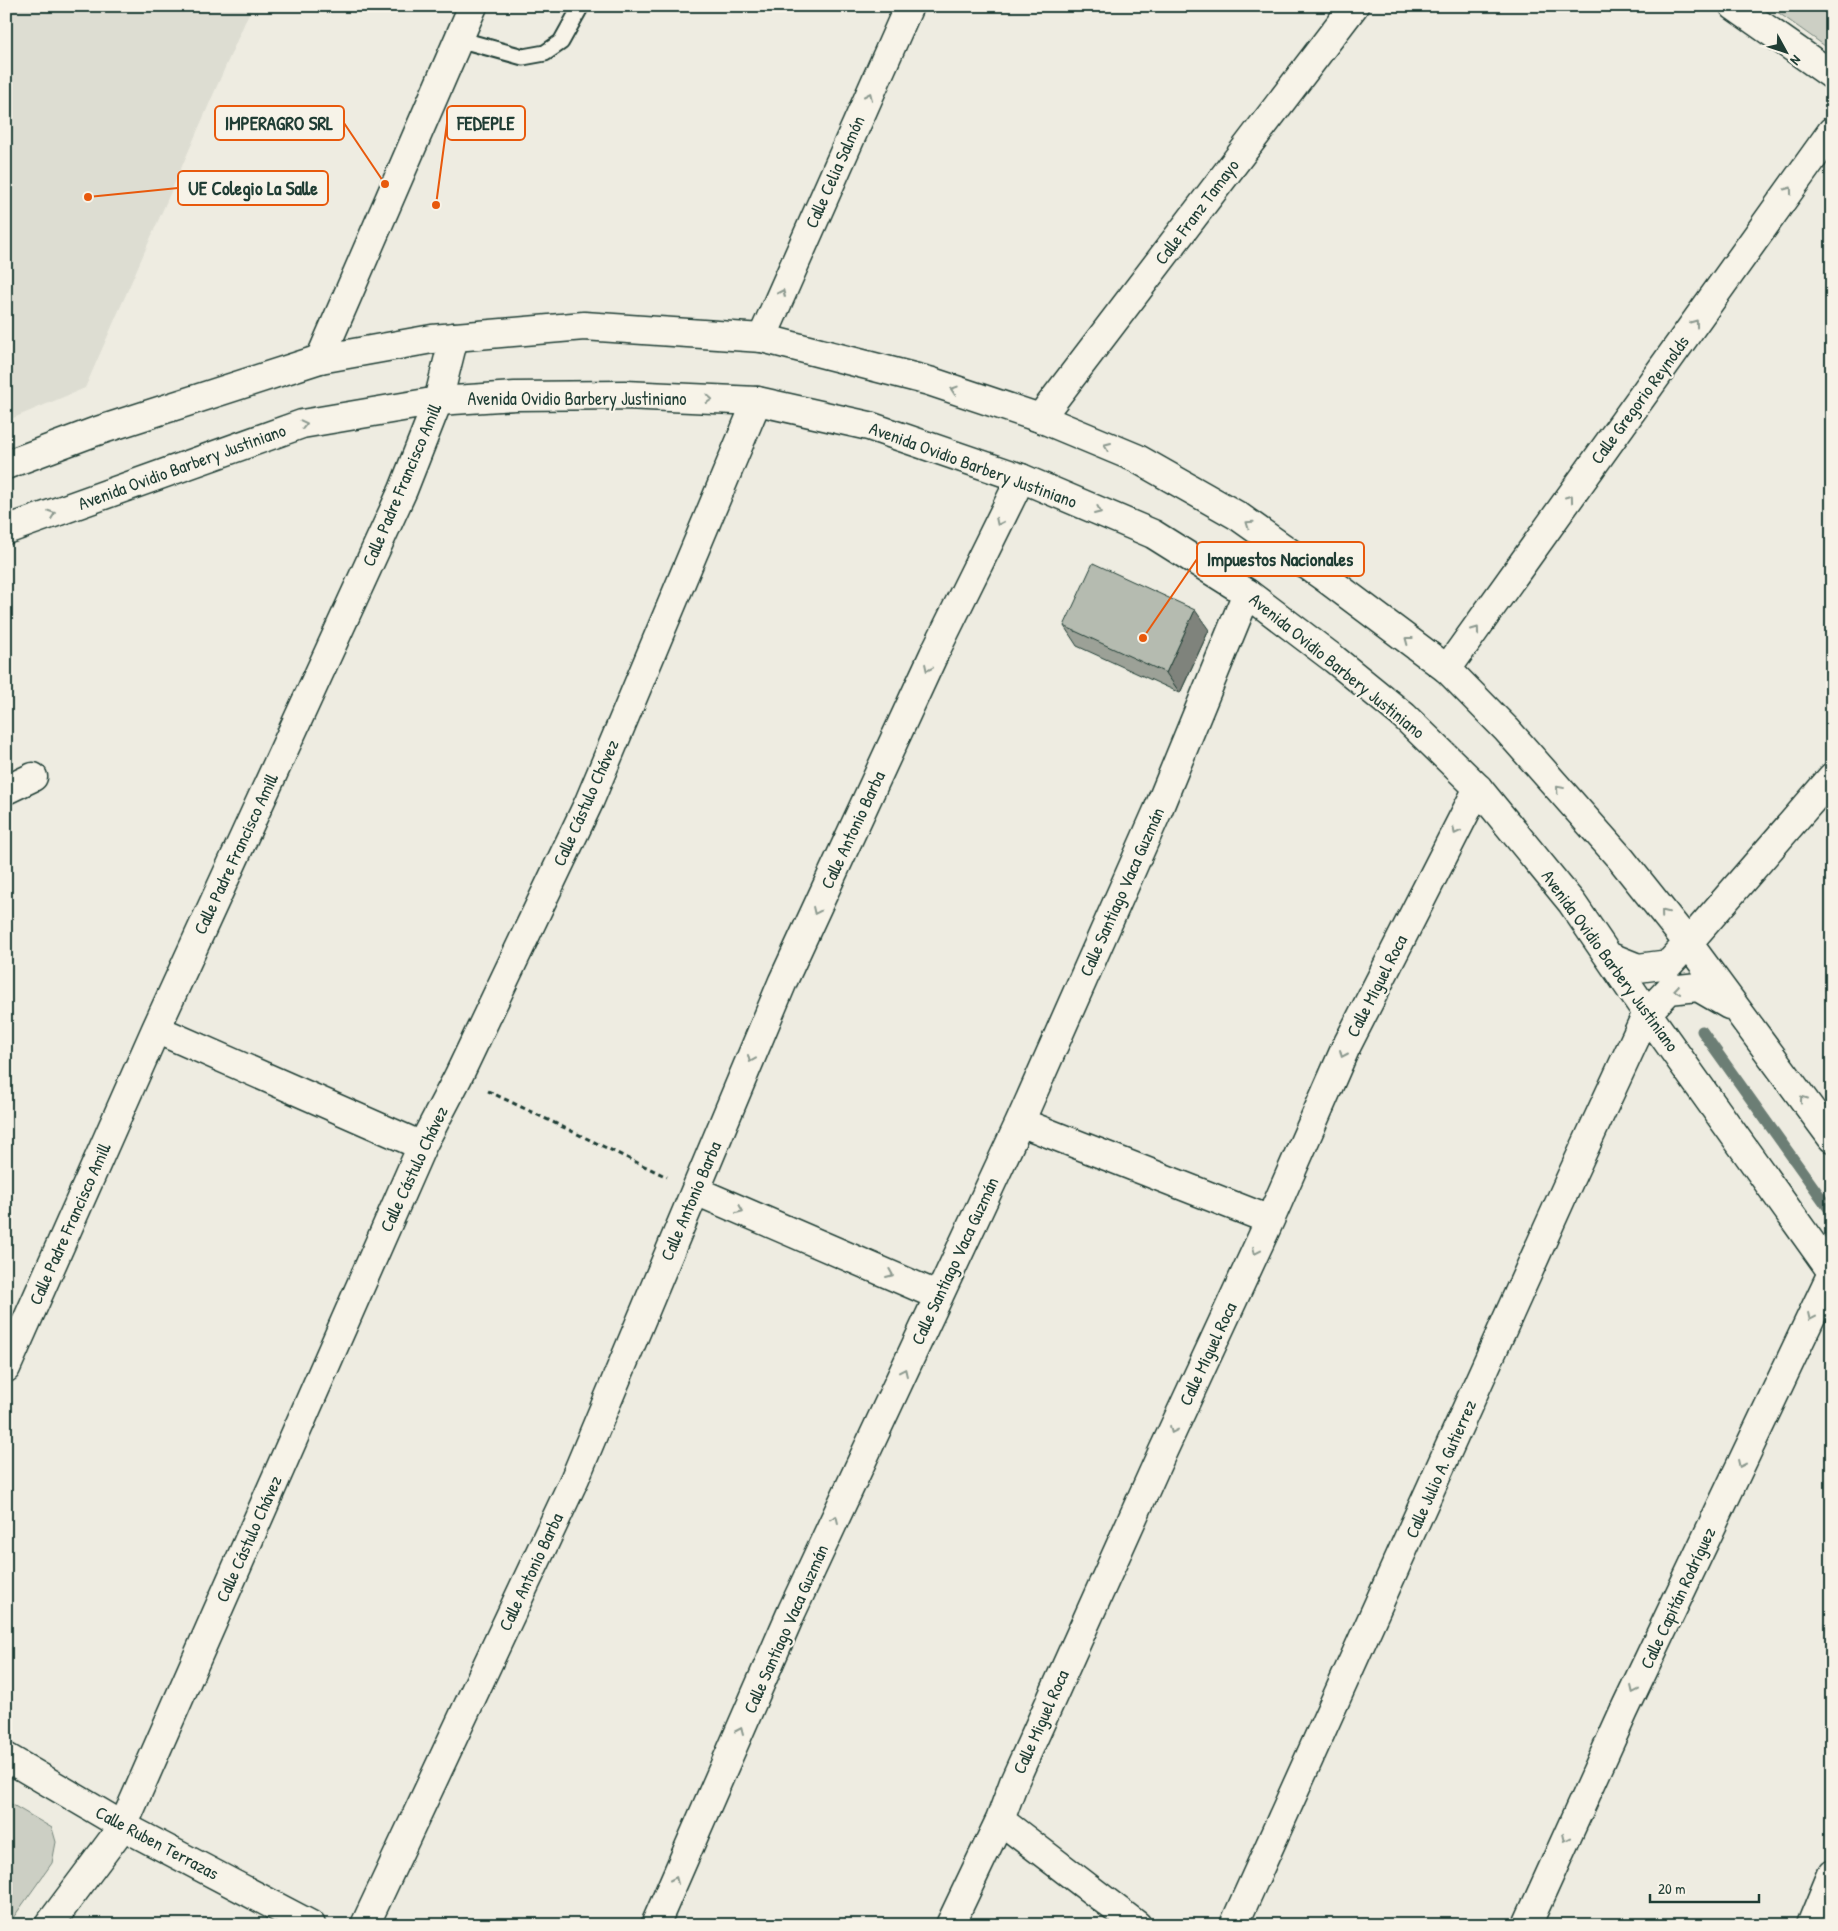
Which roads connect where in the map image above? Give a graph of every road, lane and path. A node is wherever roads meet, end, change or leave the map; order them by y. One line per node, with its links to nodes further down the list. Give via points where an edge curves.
1 (473, 6): 6 (street)
2 (581, 6): 6 (lane, via 561,42 545,53 523,58)
3 (909, 6): 10 (street, Calle Celia Salmón, one-way to 3)
4 (1354, 6): 14 (street, Calle Franz Tamayo)
5 (1734, 6): 7 (street)
6 (458, 39): 11 (street)
7 (1832, 75)
8 (1832, 131): 19 (street, Calle Gregorio Reynolds, one-way to 8)
9 (454, 337): 10 (street, via 584,326); 11 (street); 12 (street, Calle Padre Francisco Amill)
10 (762, 338): 14 (street, one-way to 10, via 929,381)
11 (320, 359): 15 (street, via 94,432)
12 (438, 401): 13 (street, Avenida Ovidio Barbery Justiniano, one-way to 13, via 616,395); 17 (street, Avenida Ovidio Barbery Justiniano, one-way to 12, via 302,424); 28 (street, Calle Padre Francisco Amill, via 403,490)
13 (757, 401): 16 (street, Avenida Ovidio Barbery Justiniano, via 869,426); 29 (street, Calle Cástulo Chávez, via 589,802)
14 (1040, 418): 19 (street, one-way to 14, via 1238,516 1136,458)
15 (6, 465)
16 (1021, 478): 18 (street, Avenida Ovidio Barbery Justiniano, one-way to 18, via 1153,534); 33 (street, Calle Antonio Barba, one-way to 33, via 934,654 783,981)
17 (6, 530)
18 (1247, 593): 22 (street, Avenida Ovidio Barbery Justiniano, via 1404,716); 30 (street, Calle Santiago Vaca Guzmán, via 1158,810)
19 (1447, 670): 24 (street, one-way to 19, via 1602,837 1507,730)
20 (33, 777): 23 (street)
21 (1832, 777): 24 (street)
22 (1478, 788): 25 (street, Avenida Ovidio Barbery Justiniano, via 1572,903); 34 (street, Calle Miguel Roca, one-way to 34, via 1345,1049)
23 (6, 790)
24 (1688, 943): 25 (street, via 1669,964 1638,968); 26 (street)
25 (1608, 956): 27 (street, Avenida Ovidio Barbery Justiniano)
26 (1737, 1010): 27 (street, Calle Julio A. Gutierrez, one-way to 27, via 1698,987 1669,990); 31 (street, one-way to 26)
27 (1648, 1013): 35 (street, Avenida Ovidio Barbery Justiniano); 48 (street, Calle Julio A. Gutierrez)
28 (156, 1029): 32 (street); 37 (street, Calle Padre Francisco Amill)
29 (458, 1077): 32 (street, Calle Cástulo Chávez); 33 (path)
30 (1020, 1122): 34 (street); 36 (street, Calle Santiago Vaca Guzmán)
31 (1832, 1138)
32 (422, 1146): 40 (street, Calle Cástulo Chávez)
33 (696, 1191): 36 (street, one-way to 36); 44 (street, Calle Antonio Barba, via 575,1478)
34 (1270, 1220): 39 (street, Calle Miguel Roca, one-way to 39, via 1149,1482 1014,1782)
35 (1832, 1273): 49 (street, Calle Capitán Rodríguez, one-way to 49, via 1628,1702)
36 (939, 1296): 45 (street, Calle Santiago Vaca Guzmán, one-way to 36, via 792,1611)
37 (6, 1368)
38 (6, 1757): 40 (street, Calle Ruben Terrazas)
39 (1000, 1820): 46 (street, Calle Miguel Roca); 47 (street)
40 (123, 1826): 42 (street, Calle Cástulo Chávez); 43 (street, Calle Ruben Terrazas)
41 (1832, 1874): 50 (street)
42 (49, 1925)
43 (311, 1925)
44 (365, 1925)
45 (655, 1925)
46 (950, 1925)
47 (1137, 1925)
48 (1234, 1925)
49 (1527, 1925)
50 (1811, 1925)

